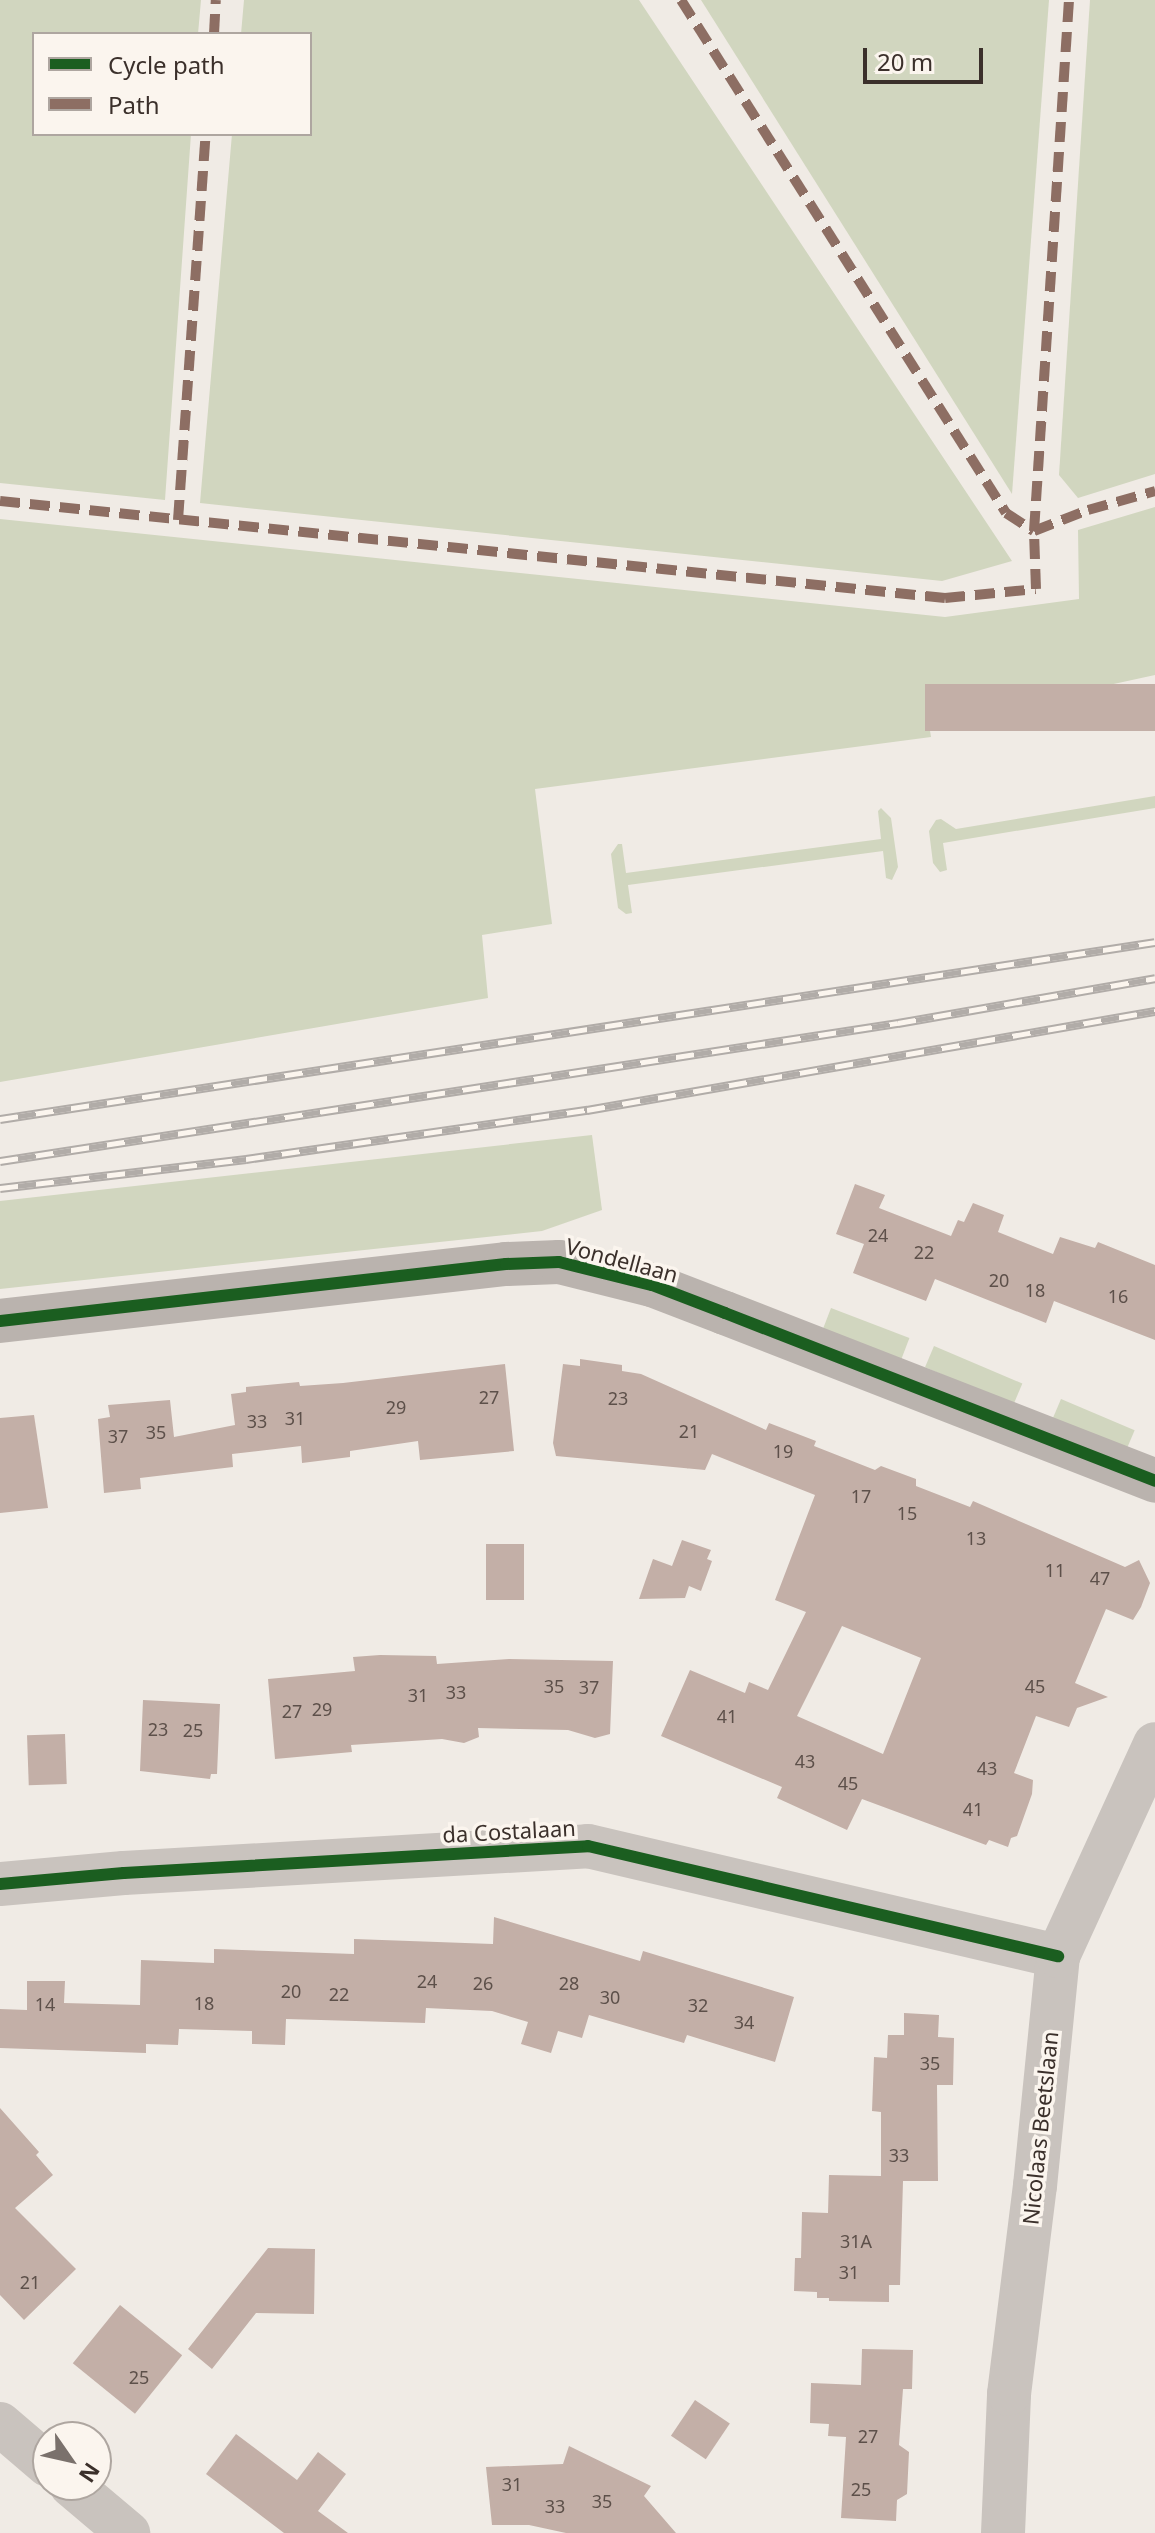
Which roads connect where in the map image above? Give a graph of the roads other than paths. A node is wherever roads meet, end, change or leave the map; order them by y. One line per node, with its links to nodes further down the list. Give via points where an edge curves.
1 (0, 1321): 2 (street, Vondellaan, via 559,1262 681,1296)
2 (1155, 1481)
3 (1155, 1744): 5 (street, Nicolaas Beetslaan)
4 (0, 1884): 5 (street, da Costalaan, via 588,1846)
5 (1058, 1956): 10 (street, Nicolaas Beetslaan, via 1009,2394)
6 (0, 2424): 7 (street)
7 (32, 2451)
8 (90, 2501): 9 (street)
9 (128, 2533)
10 (1003, 2533)

